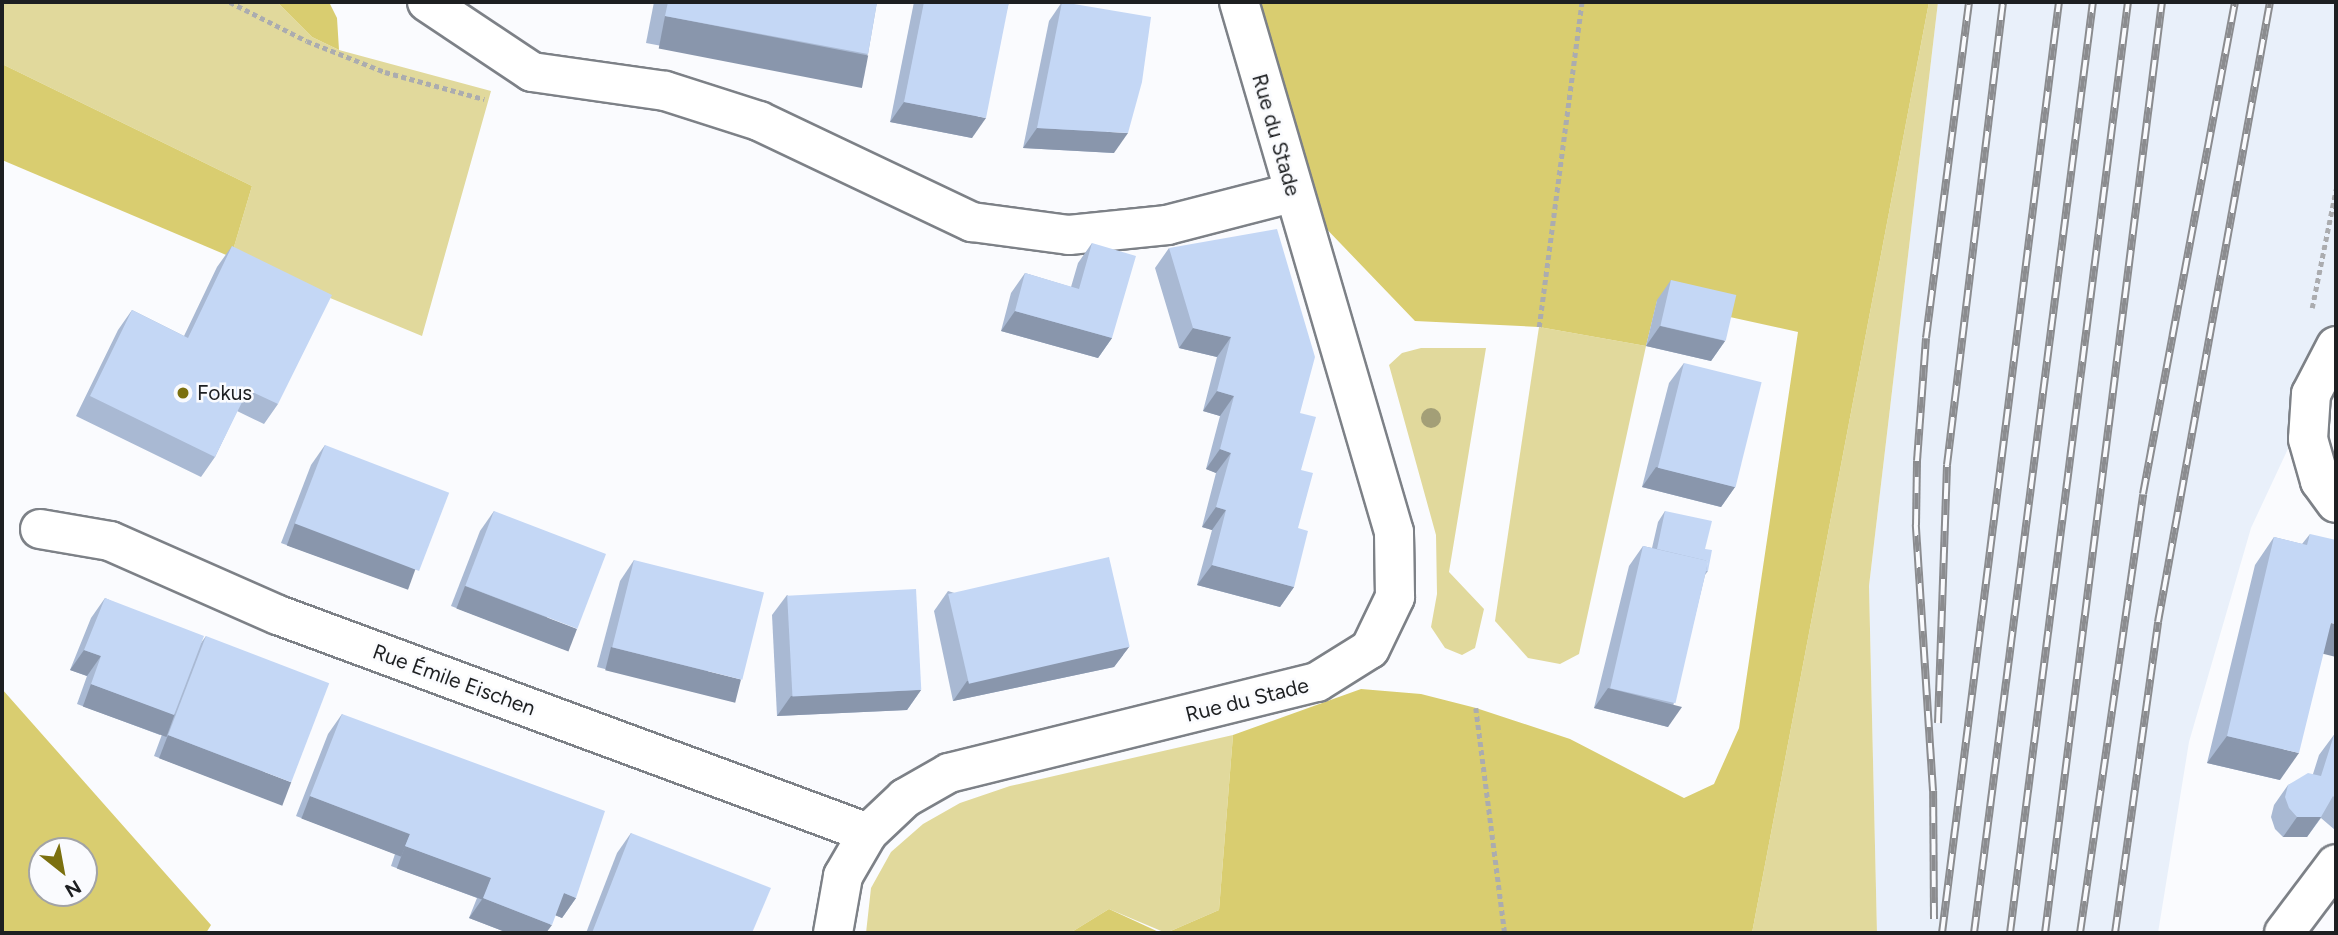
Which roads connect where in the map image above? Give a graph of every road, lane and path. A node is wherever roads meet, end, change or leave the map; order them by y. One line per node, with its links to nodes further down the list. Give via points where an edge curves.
1 (230, 2): 5 (path, via 307,41 385,72)
2 (427, 2): 7 (street, via 532,72 665,91 760,121 972,222 1069,236 1167,225)
3 (1239, 2): 7 (street, Rue du Stade)
4 (1582, 2): 8 (path)
5 (489, 100)
6 (2336, 189): 9 (path, via 2303,349)
7 (1292, 193): 13 (street, Rue du Stade, via 1394,532 1395,597 1370,649 1317,682 949,774 905,798)
8 (1539, 327)
9 (2333, 350): 10 (street, via 2311,394 2308,439 2320,481)
10 (2336, 503)
11 (40, 529): 13 (street, Rue Émile Eischen, via 110,541 278,615)
12 (1476, 708): 16 (path)
13 (868, 833): 15 (street, Rue du Stade, via 843,876)
14 (2336, 864): 17 (street)
15 (833, 933)
16 (1505, 933)
17 (2284, 933)

